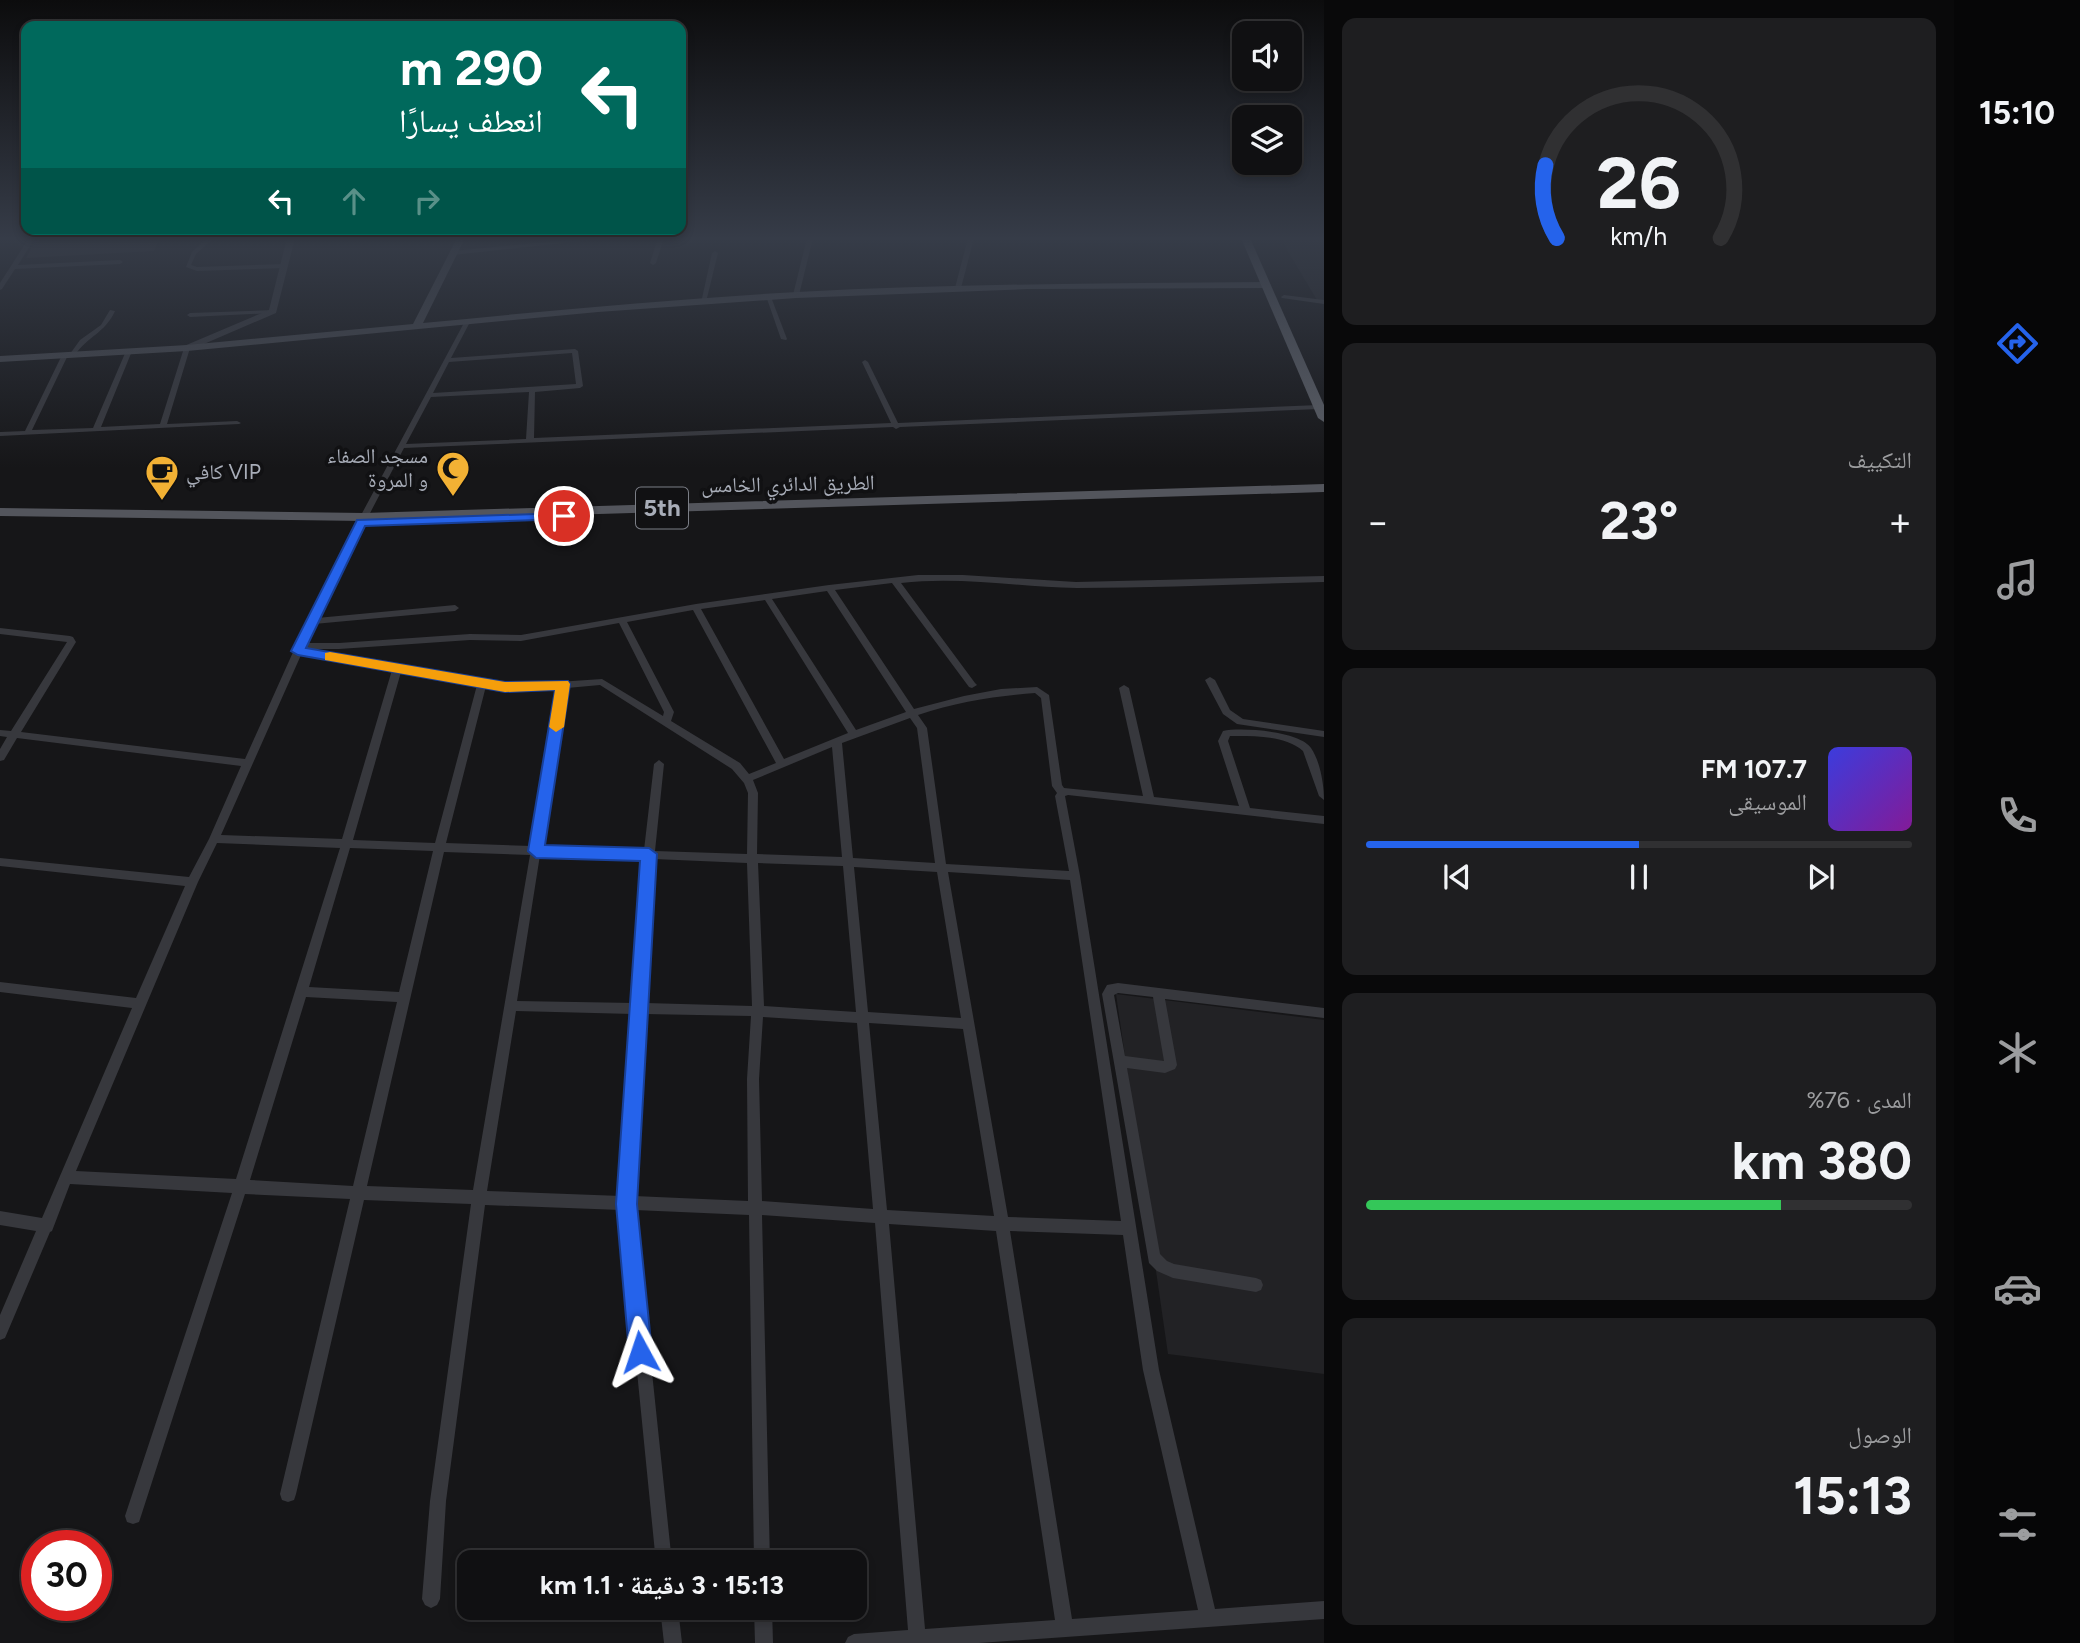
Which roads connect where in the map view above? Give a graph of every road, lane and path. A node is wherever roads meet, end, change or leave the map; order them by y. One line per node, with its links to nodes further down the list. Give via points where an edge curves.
1 (111, 315): 15 (street, via 106,327 79,342)
2 (190, 315): 3 (street)
3 (197, 315)
4 (264, 315): 13 (street)
5 (422, 315): 11 (main road)
6 (553, 315): 10 (main road)
7 (774, 315): 12 (street)
8 (1276, 315): 19 (highway)
9 (1290, 315): 19 (highway)
10 (467, 322): 11 (main road); 17 (street)
11 (416, 327): 13 (main road)
12 (783, 338)
13 (187, 348): 14 (main road); 25 (street)
14 (129, 351): 15 (main road); 27 (street)
15 (69, 355): 16 (main road); 28 (street)
16 (0, 359)
17 (448, 360): 20 (street, via 575,351 580,386); 21 (street)
18 (865, 362): 26 (street)
19 (1317, 383): 22 (highway)
20 (532, 390): 21 (street); 30 (street)
21 (429, 394): 31 (street)
22 (1319, 407): 23 (highway); 26 (street)
23 (1324, 418)
24 (237, 423): 25 (street)
25 (163, 427): 27 (street)
26 (896, 427): 30 (street)
27 (96, 430): 28 (street)
28 (27, 433): 29 (street)
29 (0, 434)
30 (530, 441): 31 (street)
31 (401, 446): 36 (street)
32 (1324, 488): 34 (main road, الطريق الدائري الخامس / 5th)
33 (1324, 496): 34 (main road, الطريق الدائري الخامس / 5th)
34 (964, 503): 36 (main road, الطريق الدائري الخامس / 5th)
35 (0, 515): 36 (main road, الطريق الدائري الخامس / 5th)
36 (363, 520): 44 (street)
37 (1324, 579): 38 (street, via 1084,585 964,578)
38 (895, 581): 39 (street); 51 (street)
39 (829, 588): 40 (street); 53 (street)
40 (767, 597): 41 (street); 58 (street)
41 (696, 607): 43 (street); 63 (street)
42 (455, 608): 44 (street)
43 (622, 620): 46 (street, via 521,638); 54 (street, via 669,712)
44 (311, 621): 46 (street)
45 (0, 631): 57 (street, via 72,642)
46 (299, 648): 47 (street); 61 (street)
47 (397, 668): 49 (street); 71 (street)
48 (1210, 680): 56 (street, via 1226,712 1240,722)
49 (482, 683): 50 (street, via 514,688); 72 (street)
50 (563, 684): 54 (street, via 606,684); 73 (street)
51 (972, 685)
52 (1124, 688): 67 (street)
53 (914, 714): 58 (street); 65 (street, via 982,694 1040,691 1046,696); 78 (street, via 923,733)
54 (666, 722): 64 (street)
55 (0, 733): 57 (street)
56 (1324, 734)
57 (15, 735): 60 (street); 61 (street)
58 (855, 736): 59 (street)
59 (837, 743): 63 (street); 77 (street)
60 (0, 757)
61 (247, 763): 70 (street)
62 (659, 764): 74 (street)
63 (782, 765): 64 (street)
64 (748, 778): 75 (street, via 753,793)
65 (1062, 792): 67 (street); 79 (street)
66 (1324, 796): 68 (street, via 1302,743 1226,733 1223,741)
67 (1149, 799): 68 (street)
68 (1246, 811): 69 (street)
69 (1324, 820)
70 (214, 839): 71 (street); 80 (street)
71 (347, 845): 72 (street); 82 (street)
72 (439, 848): 73 (street); 84 (street)
73 (536, 851): 74 (street); 86 (street)
74 (649, 854): 75 (street); 87 (street)
75 (752, 858): 77 (street); 88 (street)
76 (0, 862): 80 (street)
77 (848, 862): 78 (street); 90 (street)
78 (940, 866): 79 (street); 91 (street)
79 (1075, 876): 103 (street)
80 (192, 882): 85 (street)
81 (0, 987): 85 (street)
82 (302, 992): 84 (street); 94 (street)
83 (1158, 993): 89 (street); 92 (street, via 1109,991); 92 (street, via 1171,1065)
84 (404, 997): 95 (street)
85 (140, 1004): 93 (street)
86 (511, 1006): 87 (street); 96 (street)
87 (638, 1007): 88 (street); 97 (street)
88 (757, 1011): 90 (street); 98 (street, via 753,1079)
89 (1324, 1013)
90 (862, 1019): 91 (street); 99 (street)
91 (968, 1024): 101 (street)
92 (1119, 1061): 104 (street, via 1154,1258 1173,1271)
93 (67, 1177): 94 (street); 102 (street)
94 (242, 1187): 95 (street); 107 (street)
95 (359, 1193): 96 (street); 106 (street)
96 (479, 1198): 97 (street); 110 (street, via 438,1500)
97 (627, 1204): 98 (street); 108 (street)
98 (757, 1208): 99 (street); 109 (street)
99 (881, 1217): 101 (street); 116 (street)
100 (0, 1218): 102 (street)
101 (1002, 1224): 103 (street); 115 (street)
102 (47, 1226): 105 (street)
103 (1129, 1228): 112 (street, via 1151,1370)
104 (1256, 1285)
105 (0, 1333)
106 (288, 1494)
107 (133, 1516)
108 (663, 1550)
109 (762, 1550)
110 (431, 1599)
111 (1324, 1610): 112 (street)
112 (1208, 1618): 115 (street)
113 (670, 1620): 117 (street)
114 (763, 1620): 118 (street)
115 (1065, 1628): 116 (street)
116 (917, 1639): 119 (street)
117 (673, 1643)
118 (764, 1643)
119 (854, 1643)

